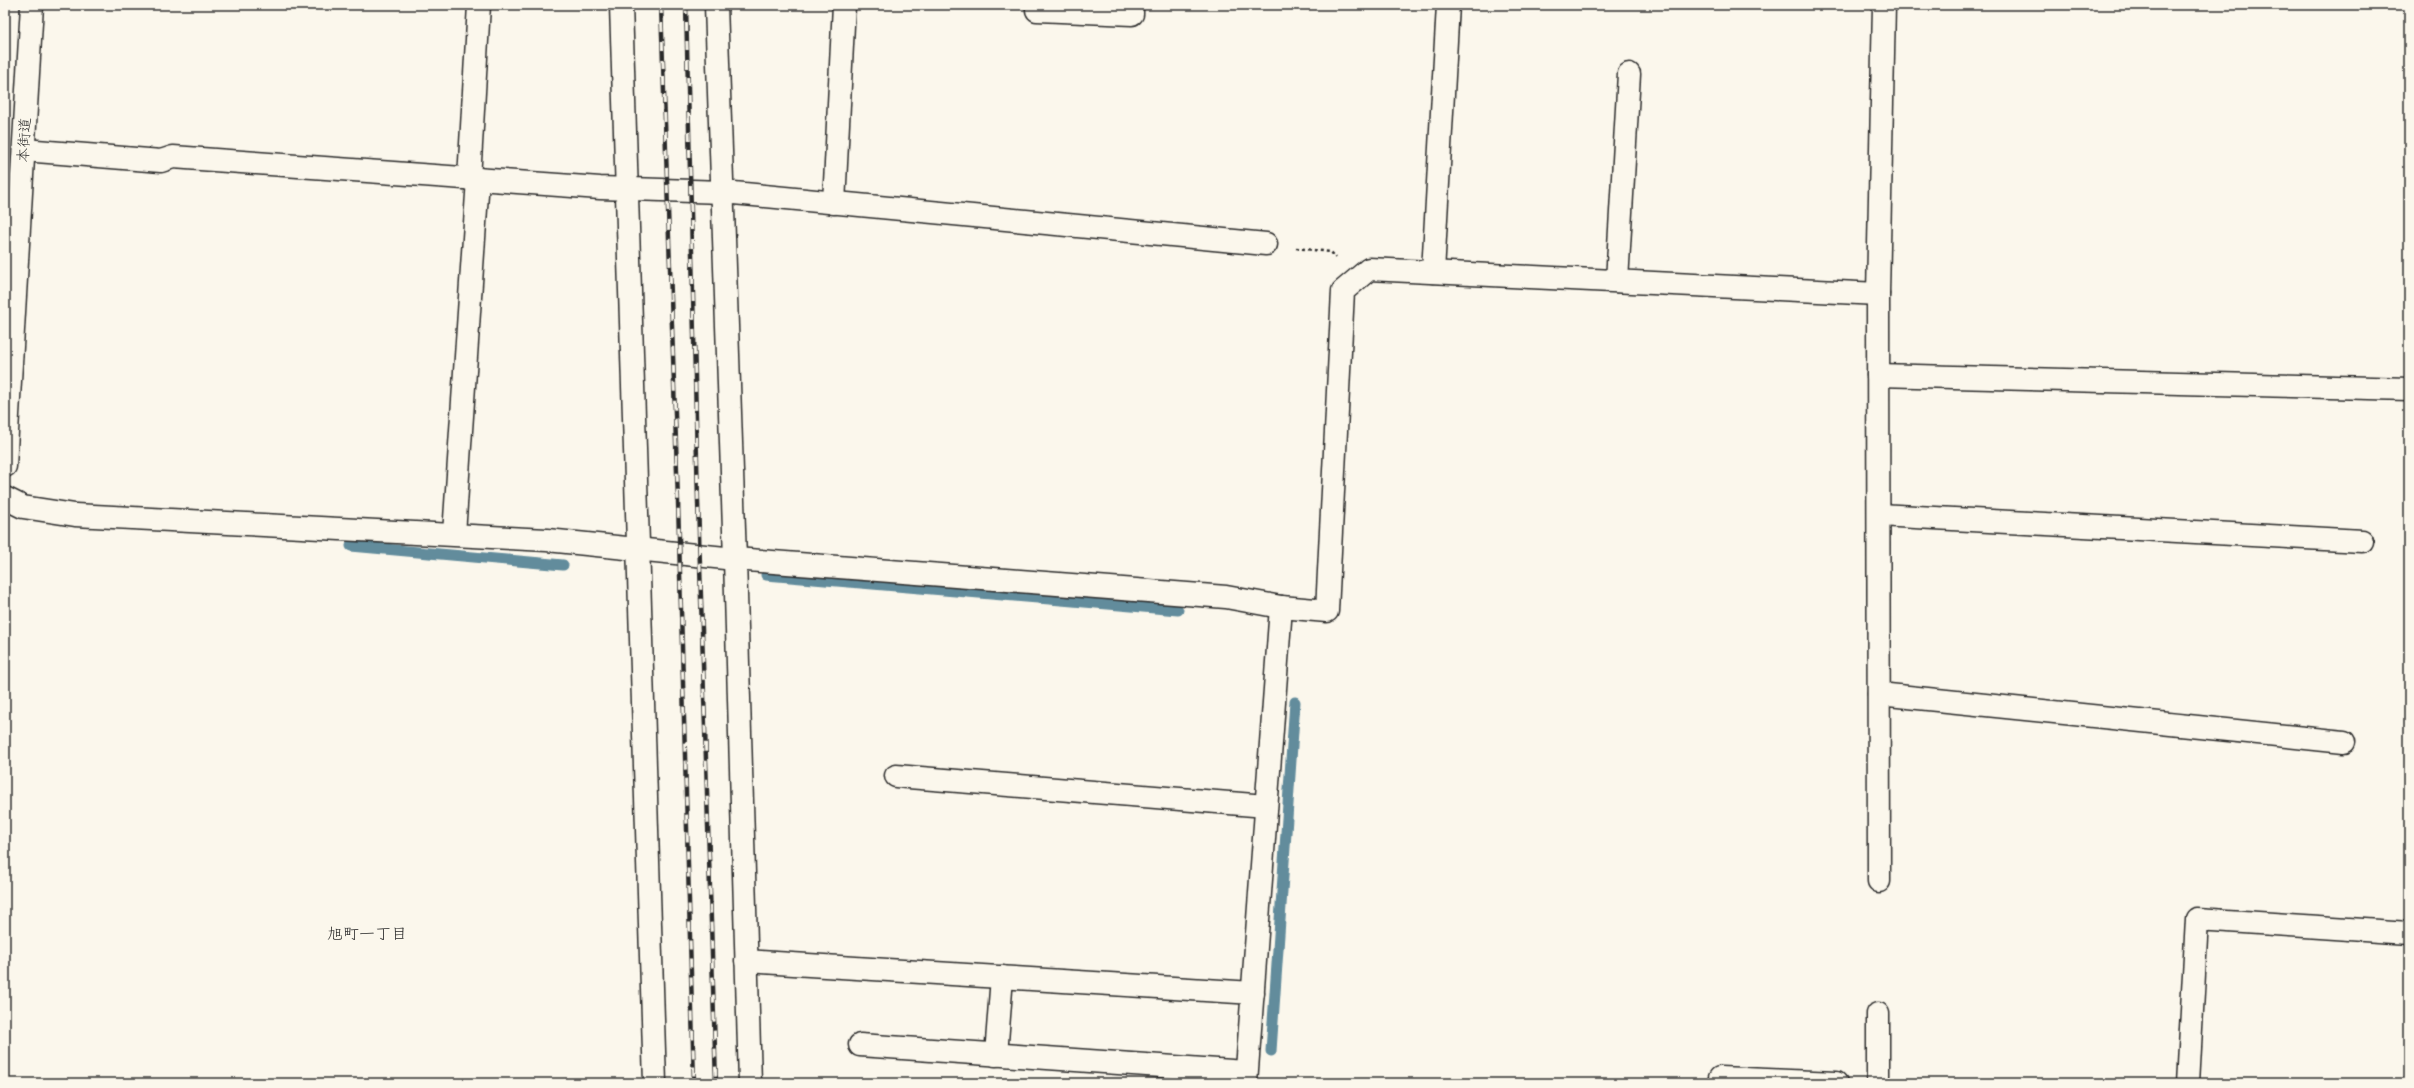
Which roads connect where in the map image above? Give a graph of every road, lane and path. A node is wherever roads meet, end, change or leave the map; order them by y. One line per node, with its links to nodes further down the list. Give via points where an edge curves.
1 (32, 5): 11 (street, 本街道)
2 (479, 5): 12 (street)
3 (621, 5): 13 (street)
4 (716, 5): 14 (street)
5 (844, 5): 15 (street)
6 (1132, 5): 9 (street, via 1132,14)
7 (1448, 5): 17 (street)
8 (1884, 5): 20 (street)
9 (1037, 10)
10 (1629, 74): 19 (street)
11 (24, 150): 12 (street, via 161,161 173,157); 23 (street, 本街道)
12 (474, 179): 13 (street); 26 (street)
13 (628, 189): 14 (street); 28 (street)
14 (723, 192): 15 (street); 29 (street)
15 (834, 203): 16 (street)
16 (1266, 244): 18 (path, via 1331,252)
17 (1433, 272): 18 (street, via 1369,269); 19 (street)
18 (1355, 281): 30 (street, via 1342,291 1327,611)
19 (1617, 281): 20 (street)
20 (1878, 294): 21 (street)
21 (1878, 375): 22 (street); 25 (street)
22 (2409, 389)
23 (5, 466)
24 (5, 498): 26 (street, via 24,508 75,514)
25 (1878, 514): 27 (street); 31 (street)
26 (454, 534): 28 (street)
27 (2362, 541)
28 (638, 549): 29 (street); 44 (street)
29 (736, 559): 30 (street, via 1226,597); 37 (street)
30 (1281, 607): 34 (street)
31 (1879, 694): 32 (street); 35 (street)
32 (2344, 742)
33 (896, 776): 34 (street)
34 (1266, 806): 39 (street)
35 (1879, 881)
36 (2409, 933): 49 (street, via 2197,919)
37 (746, 961): 38 (street); 45 (street)
38 (1002, 977): 39 (street); 42 (street)
39 (1253, 993): 43 (street)
40 (1878, 1014): 48 (street)
41 (860, 1045): 42 (street)
42 (996, 1055): 43 (street)
43 (1246, 1078)
44 (655, 1083)
45 (750, 1083)
46 (1720, 1083): 47 (street, via 1720,1078)
47 (1836, 1083)
48 (1878, 1083)
49 (2188, 1083)

